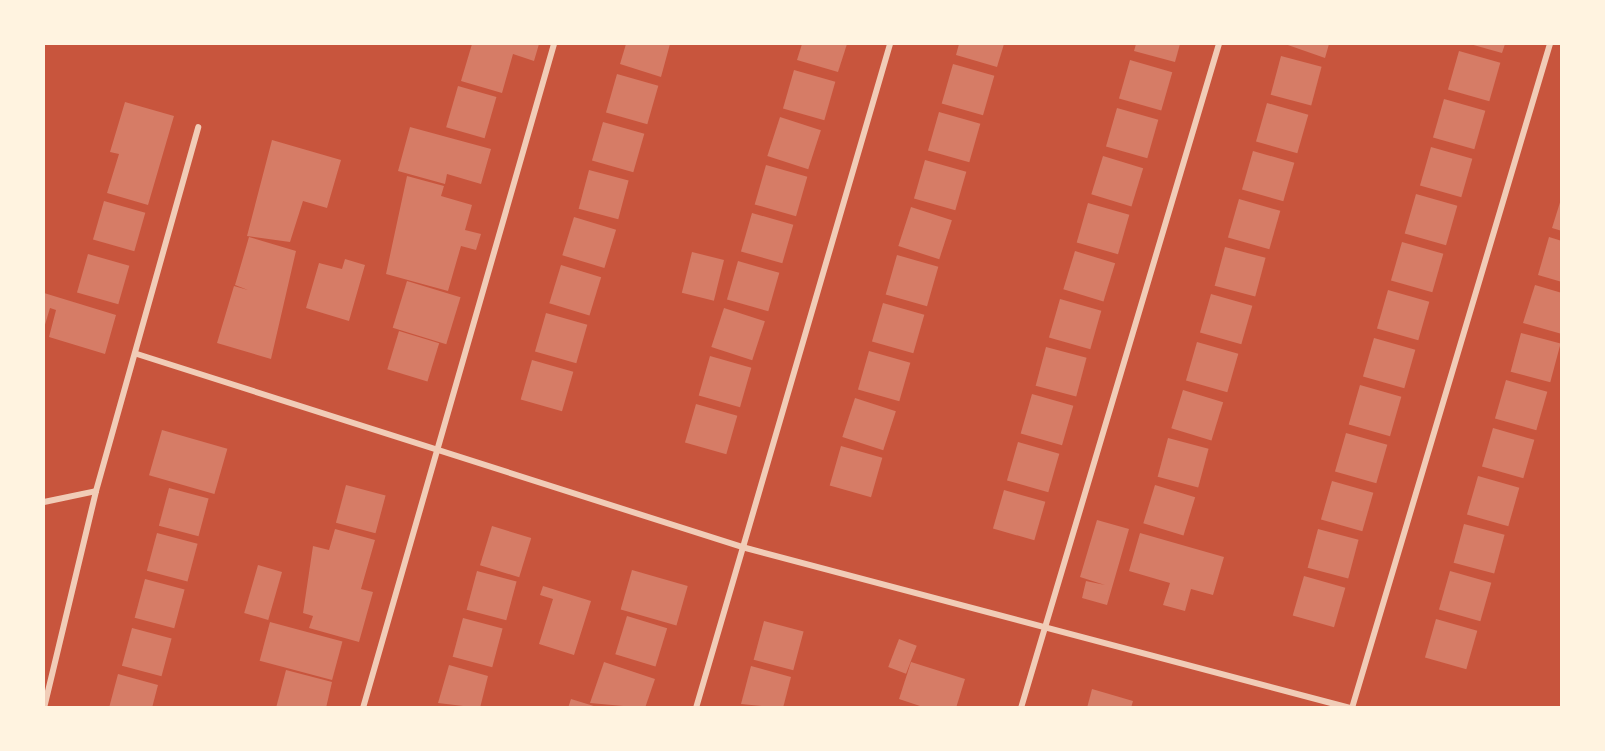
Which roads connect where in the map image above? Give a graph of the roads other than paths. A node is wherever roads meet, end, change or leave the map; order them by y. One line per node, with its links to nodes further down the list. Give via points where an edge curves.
1 (554, 44): 7 (street)
2 (890, 44): 10 (street)
3 (1219, 44): 11 (street)
4 (1550, 44): 16 (street)
5 (198, 127): 6 (street)
6 (138, 354): 7 (street); 8 (street)
7 (434, 451): 10 (street); 13 (street)
8 (96, 491): 9 (street); 12 (street)
9 (44, 502)
10 (742, 548): 11 (street); 14 (street)
11 (1043, 629): 15 (street); 16 (street)
12 (44, 708)
13 (363, 708)
14 (696, 708)
15 (1020, 708)
16 (1351, 708)

